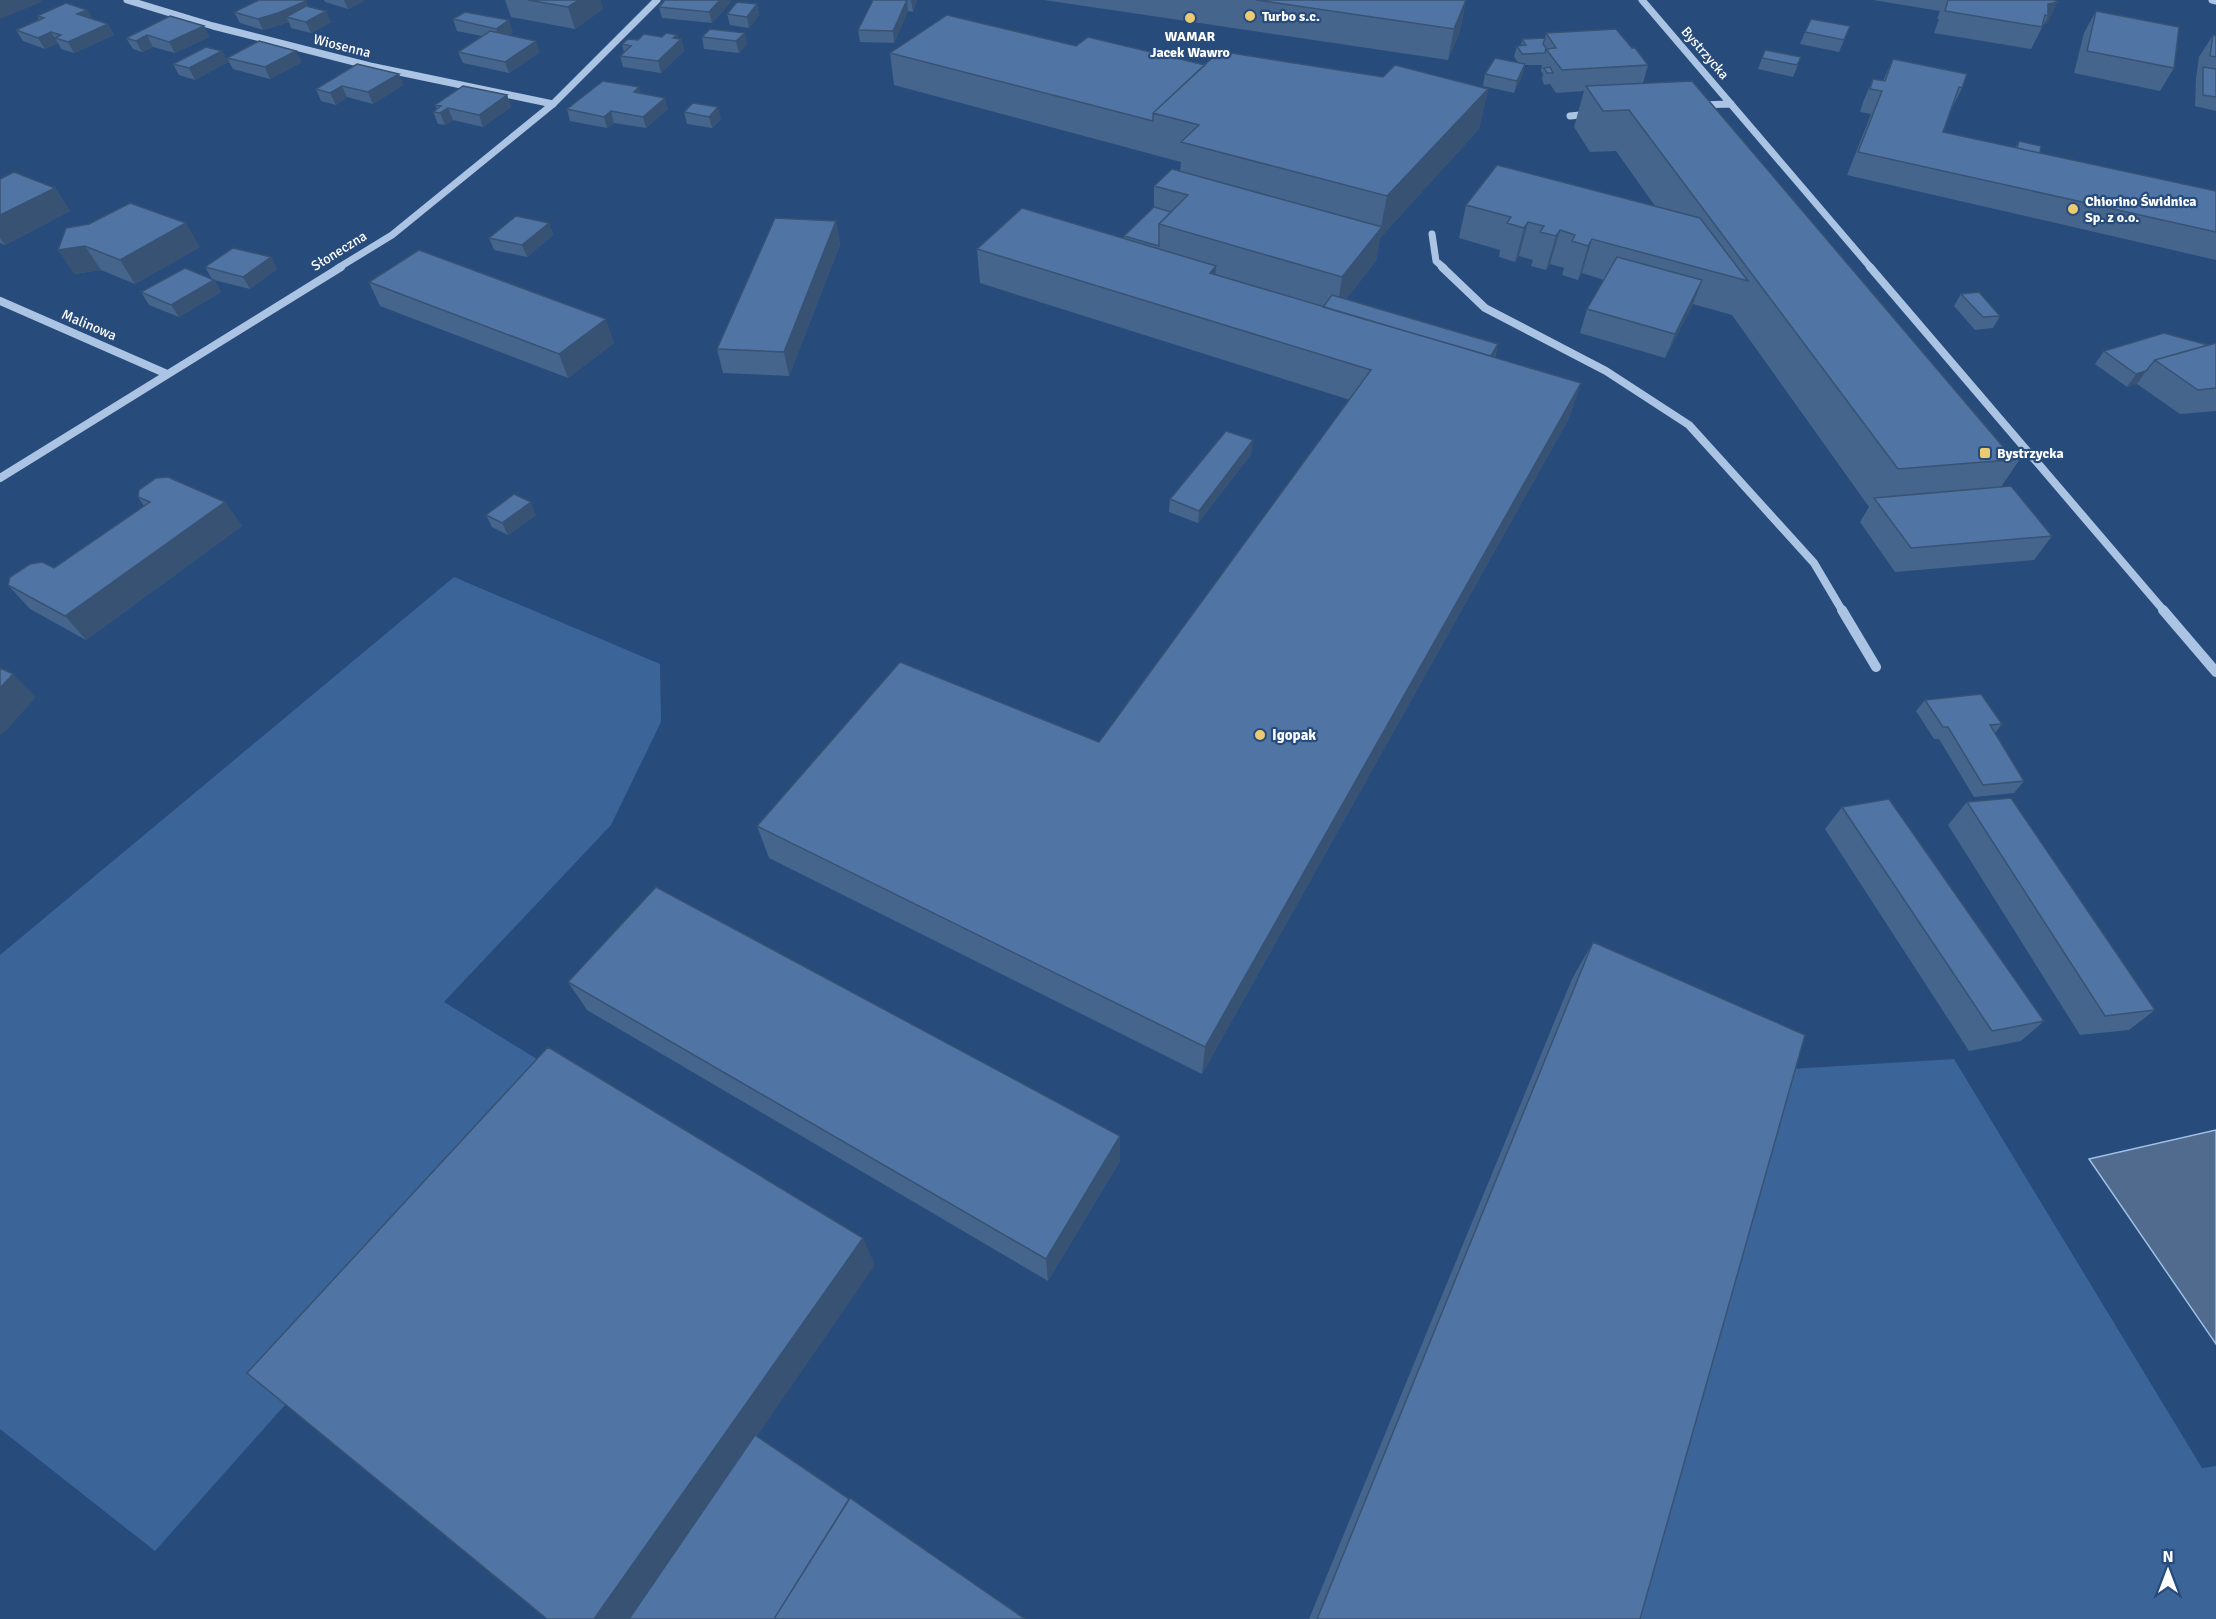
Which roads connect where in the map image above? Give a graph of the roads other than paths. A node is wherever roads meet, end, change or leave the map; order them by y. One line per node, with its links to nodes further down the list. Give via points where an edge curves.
1 (127, 0): 4 (street, Wiosenna, via 370,66)
2 (657, 0): 4 (street, Słoneczna)
3 (1642, 0): 5 (street, Bystrzycka)
4 (553, 104): 11 (street, Słoneczna, via 392,235)
5 (1731, 104): 6 (street); 14 (street, Bystrzycka)
6 (1690, 106)
7 (1602, 113): 8 (street)
8 (1570, 116)
9 (1432, 234): 13 (street, via 1436,261 1485,308 1606,371 1689,425 1814,563)
10 (0, 301): 11 (street, Malinowa)
11 (167, 374): 12 (street, Słoneczna)
12 (0, 478)
13 (1876, 667)
14 (2216, 672)

